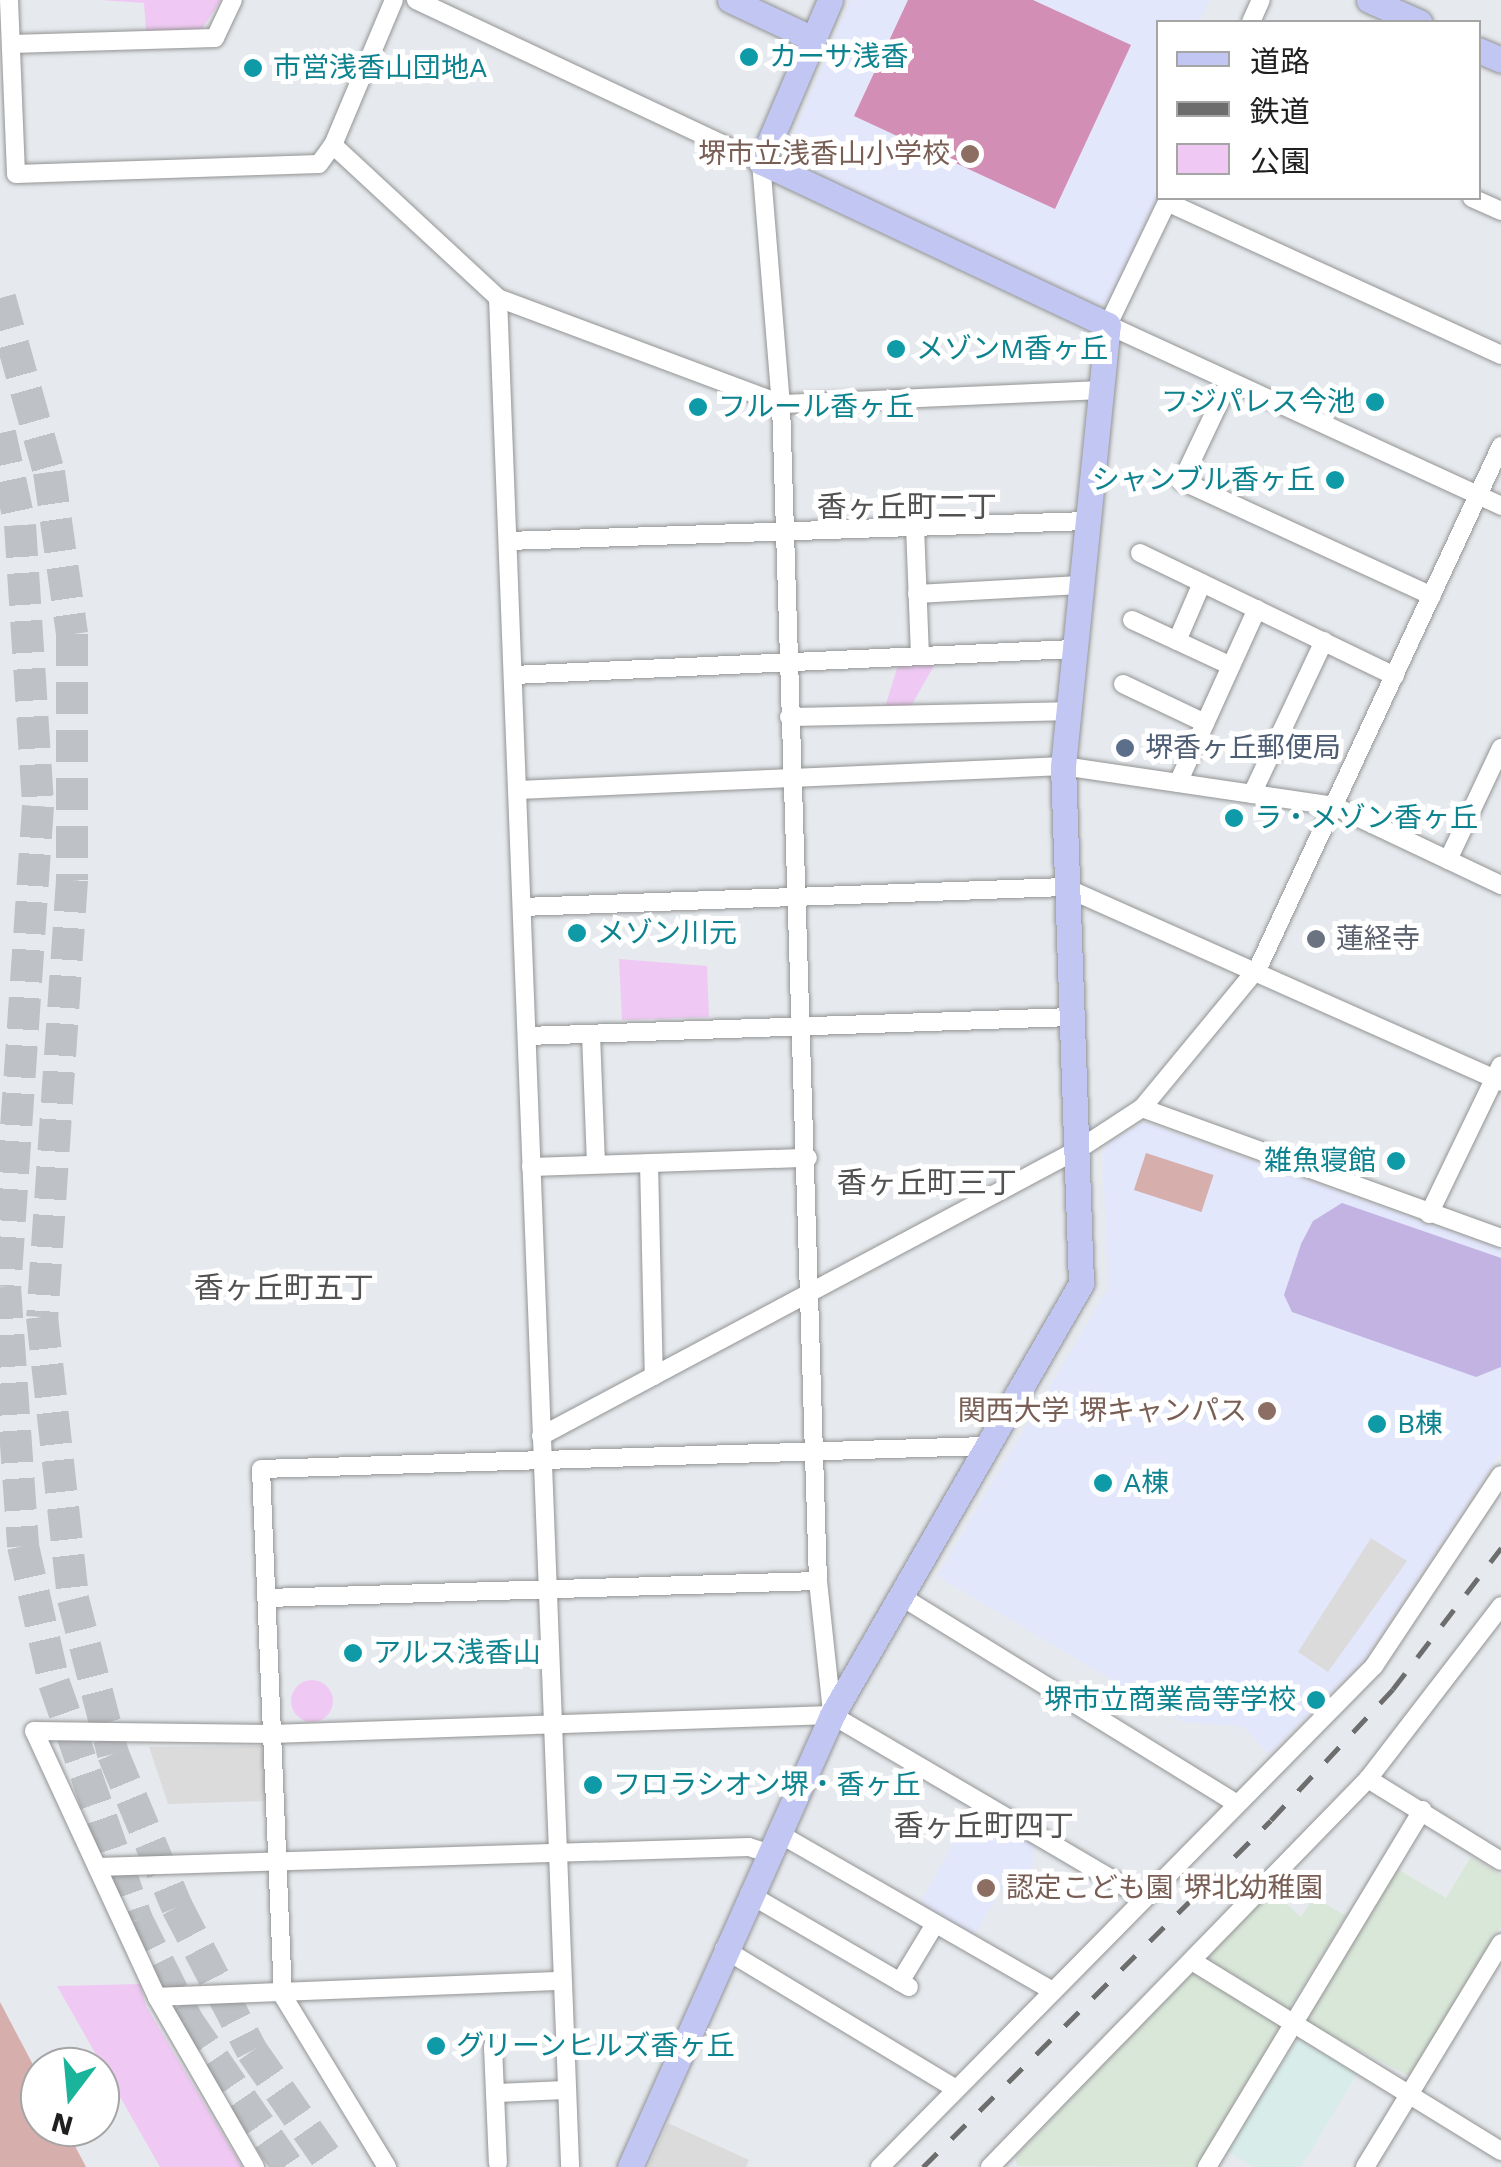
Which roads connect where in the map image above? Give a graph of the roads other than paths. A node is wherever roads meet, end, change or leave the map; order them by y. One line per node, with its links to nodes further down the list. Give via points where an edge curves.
1 (9, 0): 10 (street)
2 (233, 0): 10 (street, via 215,38)
3 (394, 0): 11 (street)
4 (416, 0): 12 (street)
5 (730, 0): 9 (street)
6 (830, 0): 9 (street)
7 (1370, 0): 8 (street)
8 (1415, 20)
9 (811, 38): 12 (street)
10 (11, 44): 11 (street, via 16,174 319,164)
11 (333, 145): 16 (street)
12 (761, 162): 17 (street); 21 (street)
13 (1168, 200): 17 (street); 18 (street)
14 (1476, 200): 15 (street)
15 (1501, 211)
16 (498, 298): 21 (street); 28 (street)
17 (1108, 324): 19 (street); 20 (street)
18 (1501, 355)
19 (1229, 382): 23 (street); 33 (street, via 1182,482)
20 (1099, 390): 21 (street); 25 (street)
21 (780, 404): 27 (street)
22 (1501, 446): 23 (street)
23 (1479, 496): 24 (street); 33 (street)
24 (1501, 506)
25 (1086, 521): 26 (street); 31 (street)
26 (914, 526): 27 (street); 32 (street)
27 (783, 533): 28 (street); 40 (street)
28 (508, 541): 42 (street)
29 (1140, 552): 30 (street)
30 (1202, 583): 34 (street); 36 (street)
31 (1080, 586): 32 (street); 38 (street)
32 (917, 594): 39 (street)
33 (1432, 596): 43 (street)
34 (1257, 609): 37 (street); 41 (street)
35 (1132, 620): 36 (street)
36 (1177, 641): 41 (street)
37 (1324, 642): 43 (street); 53 (street)
38 (1074, 649): 39 (street); 45 (street)
39 (920, 655): 40 (street)
40 (786, 660): 42 (street); 46 (street)
41 (1231, 666): 47 (street)
42 (514, 675): 52 (street)
43 (1395, 676): 54 (street)
44 (1123, 684): 47 (street)
45 (1068, 711): 46 (street); 49 (street)
46 (789, 717): 50 (street)
47 (1205, 723): 51 (street)
48 (1501, 748): 55 (street)
49 (1064, 766): 50 (street); 51 (street); 57 (street)
50 (792, 778): 52 (street); 58 (street)
51 (1178, 783): 53 (street)
52 (518, 790): 59 (street)
53 (1252, 794): 54 (street)
54 (1334, 806): 55 (street); 60 (street)
55 (1448, 860): 56 (street)
56 (1501, 884)
57 (1064, 887): 58 (street); 60 (street); 61 (street)
58 (797, 898): 59 (street); 62 (street)
59 (522, 908): 64 (street)
60 (1258, 968): 65 (street); 66 (street)
61 (1072, 1017): 62 (street); 67 (street)
62 (802, 1025): 63 (street); 68 (street)
63 (591, 1034): 64 (street); 70 (street)
64 (527, 1036): 71 (street)
65 (1499, 1075): 72 (street)
66 (1142, 1108): 67 (street); 72 (street)
67 (1079, 1149): 74 (street); 77 (street, via 1081,1283)
68 (808, 1158): 69 (street); 74 (street)
69 (649, 1163): 70 (street); 75 (street)
70 (596, 1164): 71 (street)
71 (531, 1166): 76 (street)
72 (1429, 1214): 73 (street)
73 (1501, 1238)
74 (813, 1292): 75 (street); 78 (street)
75 (654, 1376): 76 (street)
76 (541, 1436): 79 (street)
77 (986, 1446): 78 (street); 83 (street)
78 (815, 1452): 79 (street); 81 (street)
79 (542, 1457): 82 (street); 84 (street, via 261,1469)
80 (1501, 1475): 90 (street, via 1374,1666)
81 (818, 1581): 82 (street); 86 (street)
82 (547, 1586): 84 (street); 87 (street)
83 (902, 1597): 86 (street); 90 (street)
84 (267, 1598): 88 (street)
85 (1501, 1606): 89 (street)
86 (832, 1715): 87 (street); 92 (street); 98 (street)
87 (550, 1718): 88 (street); 93 (street)
88 (271, 1734): 94 (street); 96 (street, via 34,1731)
89 (1368, 1779): 91 (street); 102 (street)
90 (1235, 1802): 98 (street)
91 (1422, 1810): 95 (street); 107 (street)
92 (773, 1843): 93 (street); 97 (street); 99 (street)
93 (559, 1852): 94 (street); 103 (street)
94 (274, 1860): 96 (street); 105 (street)
95 (1501, 1862)
96 (97, 1866): 106 (street)
97 (750, 1894): 99 (street, via 904,1985); 101 (street)
98 (1142, 1896): 104 (street)
99 (935, 1924): 104 (street)
100 (1501, 1943): 111 (street)
101 (724, 1949): 110 (street); 119 (street)
102 (1192, 1961): 107 (street); 115 (street)
103 (560, 1981): 105 (street); 109 (street)
104 (1052, 1992): 110 (street)
105 (284, 1996): 106 (street); 117 (street)
106 (157, 1997): 116 (street)
107 (1295, 2024): 111 (street); 121 (street)
108 (493, 2046): 112 (street)
109 (566, 2090): 112 (street); 118 (street)
110 (956, 2090): 120 (street)
111 (1410, 2092): 113 (street); 122 (street)
112 (496, 2093): 114 (street)
113 (1501, 2150)
114 (498, 2163)
115 (996, 2165)
116 (255, 2167)
117 (387, 2167)
118 (570, 2167)
119 (630, 2167)
120 (880, 2167)
121 (1207, 2167)
122 (1366, 2167)

